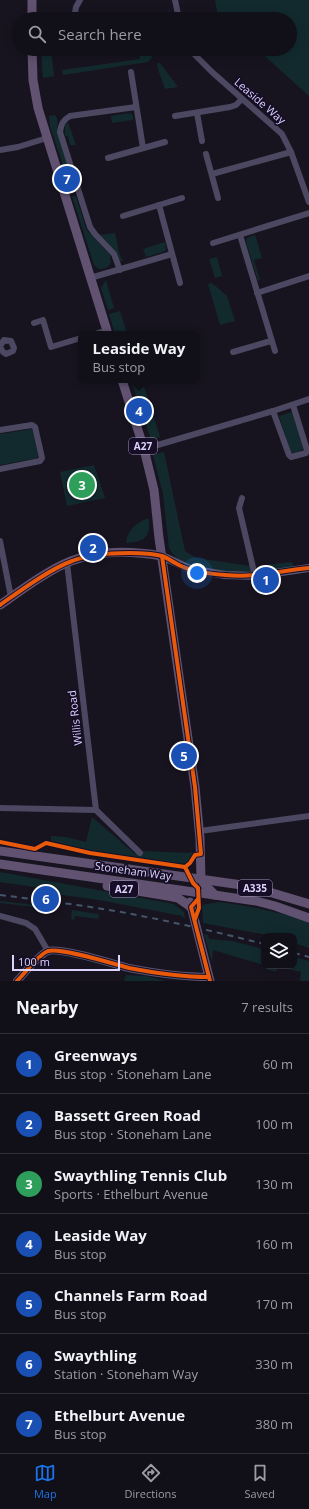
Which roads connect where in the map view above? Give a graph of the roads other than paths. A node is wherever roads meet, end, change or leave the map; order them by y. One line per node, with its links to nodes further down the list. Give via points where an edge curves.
1 (32, 0): 4 (main road)
2 (80, 0): 5 (street)
3 (175, 0): 6 (street)
4 (32, 12)
5 (75, 12)
6 (178, 12)
7 (33, 56): 14 (main road, via 36,98)
8 (197, 56): 10 (street, Leaside Way)
9 (131, 72): 11 (street)
10 (242, 98): 12 (street, via 236,105); 19 (street, Leaside Way, via 279,130)
11 (136, 107): 17 (street); 32 (street, via 70,116 60,127 90,227 114,254)
12 (197, 113): 13 (street); 15 (street)
13 (175, 116)
14 (47, 138): 18 (street); 34 (main road)
15 (202, 141)
16 (165, 142): 17 (street)
17 (142, 148): 21 (street)
18 (0, 150)
19 (291, 152): 22 (street); 25 (street, Leaside Way)
20 (206, 154): 22 (street)
21 (108, 158)
22 (212, 174): 24 (street)
23 (182, 198): 26 (street)
24 (218, 198)
25 (309, 202)
26 (159, 205): 28 (street); 31 (street)
27 (309, 213): 29 (street)
28 (123, 216)
29 (240, 235): 30 (street); 36 (street)
30 (213, 243)
31 (172, 254): 32 (street); 35 (street)
32 (120, 270): 34 (street)
33 (309, 276): 36 (street)
34 (90, 278): 38 (main road)
35 (180, 283)
36 (256, 293): 40 (street)
37 (34, 323): 39 (street, via 43,320 51,347)
38 (107, 331)
39 (78, 339)
40 (271, 341): 41 (street); 42 (street)
41 (275, 351)
42 (234, 352)
43 (123, 383): 48 (main road, A27)
44 (309, 399): 45 (street)
45 (293, 405): 46 (street); 46 (street, via 306,453 289,456)
46 (273, 411): 48 (street)
47 (0, 430): 49 (street, via 32,425 35,427 42,458 40,461)
48 (144, 449): 52 (main road, A27, via 154,490)
49 (0, 469)
50 (242, 498): 55 (street, via 240,508)
51 (0, 541): 56 (street)
52 (162, 556): 53 (main road, via 118,553 84,557); 55 (street, via 190,569 225,575); 61 (main road, A27)
53 (67, 563): 56 (main road); 59 (street, Willis Road)
54 (309, 568): 55 (street)
55 (255, 576)
56 (11, 597): 57 (main road)
57 (0, 605)
58 (0, 808): 59 (street)
59 (96, 810): 63 (street)
60 (309, 816): 61 (street)
61 (200, 831): 67 (main road, A27)
62 (0, 851): 66 (main road, Stoneham Way / A335)
63 (140, 853)
64 (0, 864): 65 (main road, Stoneham Way / A335)
65 (54, 873): 68 (main road, Stoneham Way / A335); 71 (main road, A27, via 75,880 178,898)
66 (171, 876): 67 (main road, Stoneham Way / A335); 68 (main road)
67 (201, 879): 69 (main road); 70 (main road, Stoneham Way / A335, via 249,886)
68 (187, 891): 69 (main road, Stoneham Way / A335); 71 (main road)
69 (215, 895): 73 (main road, Stoneham Way / A335, via 256,901)
70 (309, 904)
71 (191, 908): 75 (main road)
72 (0, 916): 74 (street, via 26,923 35,929)
73 (309, 918)
74 (48, 951): 75 (street, via 64,952 137,969); 76 (street)
75 (209, 979)
76 (17, 981)

